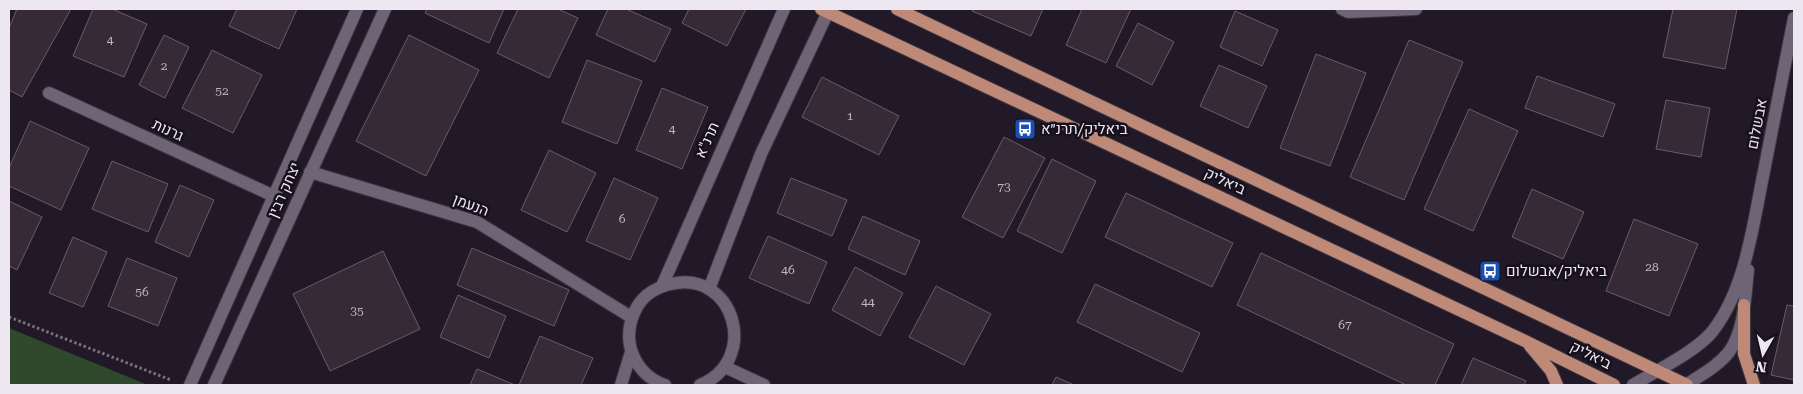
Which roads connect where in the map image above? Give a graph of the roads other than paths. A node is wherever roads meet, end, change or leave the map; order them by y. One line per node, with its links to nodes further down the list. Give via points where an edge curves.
1 (357, 9): 11 (street, יצחק רבין)
2 (384, 9): 10 (street, יצחק רבין)
3 (784, 9): 13 (street, תרנ"א)
4 (897, 9): 20 (main road, ביאליק)
5 (1342, 9): 6 (street, via 1348,12)
6 (1416, 9)
7 (824, 11): 14 (street, via 761,154); 17 (main road, ביאליק)
8 (1794, 18): 12 (street, אבשלום)
9 (49, 93): 11 (street, גרנות)
10 (310, 172): 16 (street, הנעמן, via 477,222); 22 (street, יצחק רבין)
11 (274, 196): 21 (street, יצחק רבין)
12 (1751, 235): 15 (street, אבשלום); 20 (street, אבשלום, via 1739,280 1723,317 1697,346)
13 (662, 286): 14 (street, via 677,282 694,283); 16 (street, via 638,304)
14 (708, 289): 19 (street, via 723,300 732,316 736,333 733,351)
15 (1744, 305): 30 (street, אבשלום, via 1730,351); 31 (main road, via 1744,354)
16 (632, 317): 18 (street, via 629,335)
17 (1525, 341): 27 (main road, via 1551,371); 28 (main road, ביאליק)
18 (632, 352): 23 (street); 24 (street, via 647,376)
19 (725, 367): 25 (street, via 715,378); 26 (street)
20 (1657, 371): 29 (street, אבשלום); 30 (main road, ביאליק)
21 (190, 385)
22 (214, 385)
23 (621, 385)
24 (665, 385)
25 (700, 385)
26 (764, 385)
27 (1557, 385)
28 (1614, 385)
29 (1633, 385)
30 (1687, 385)
31 (1754, 385)

